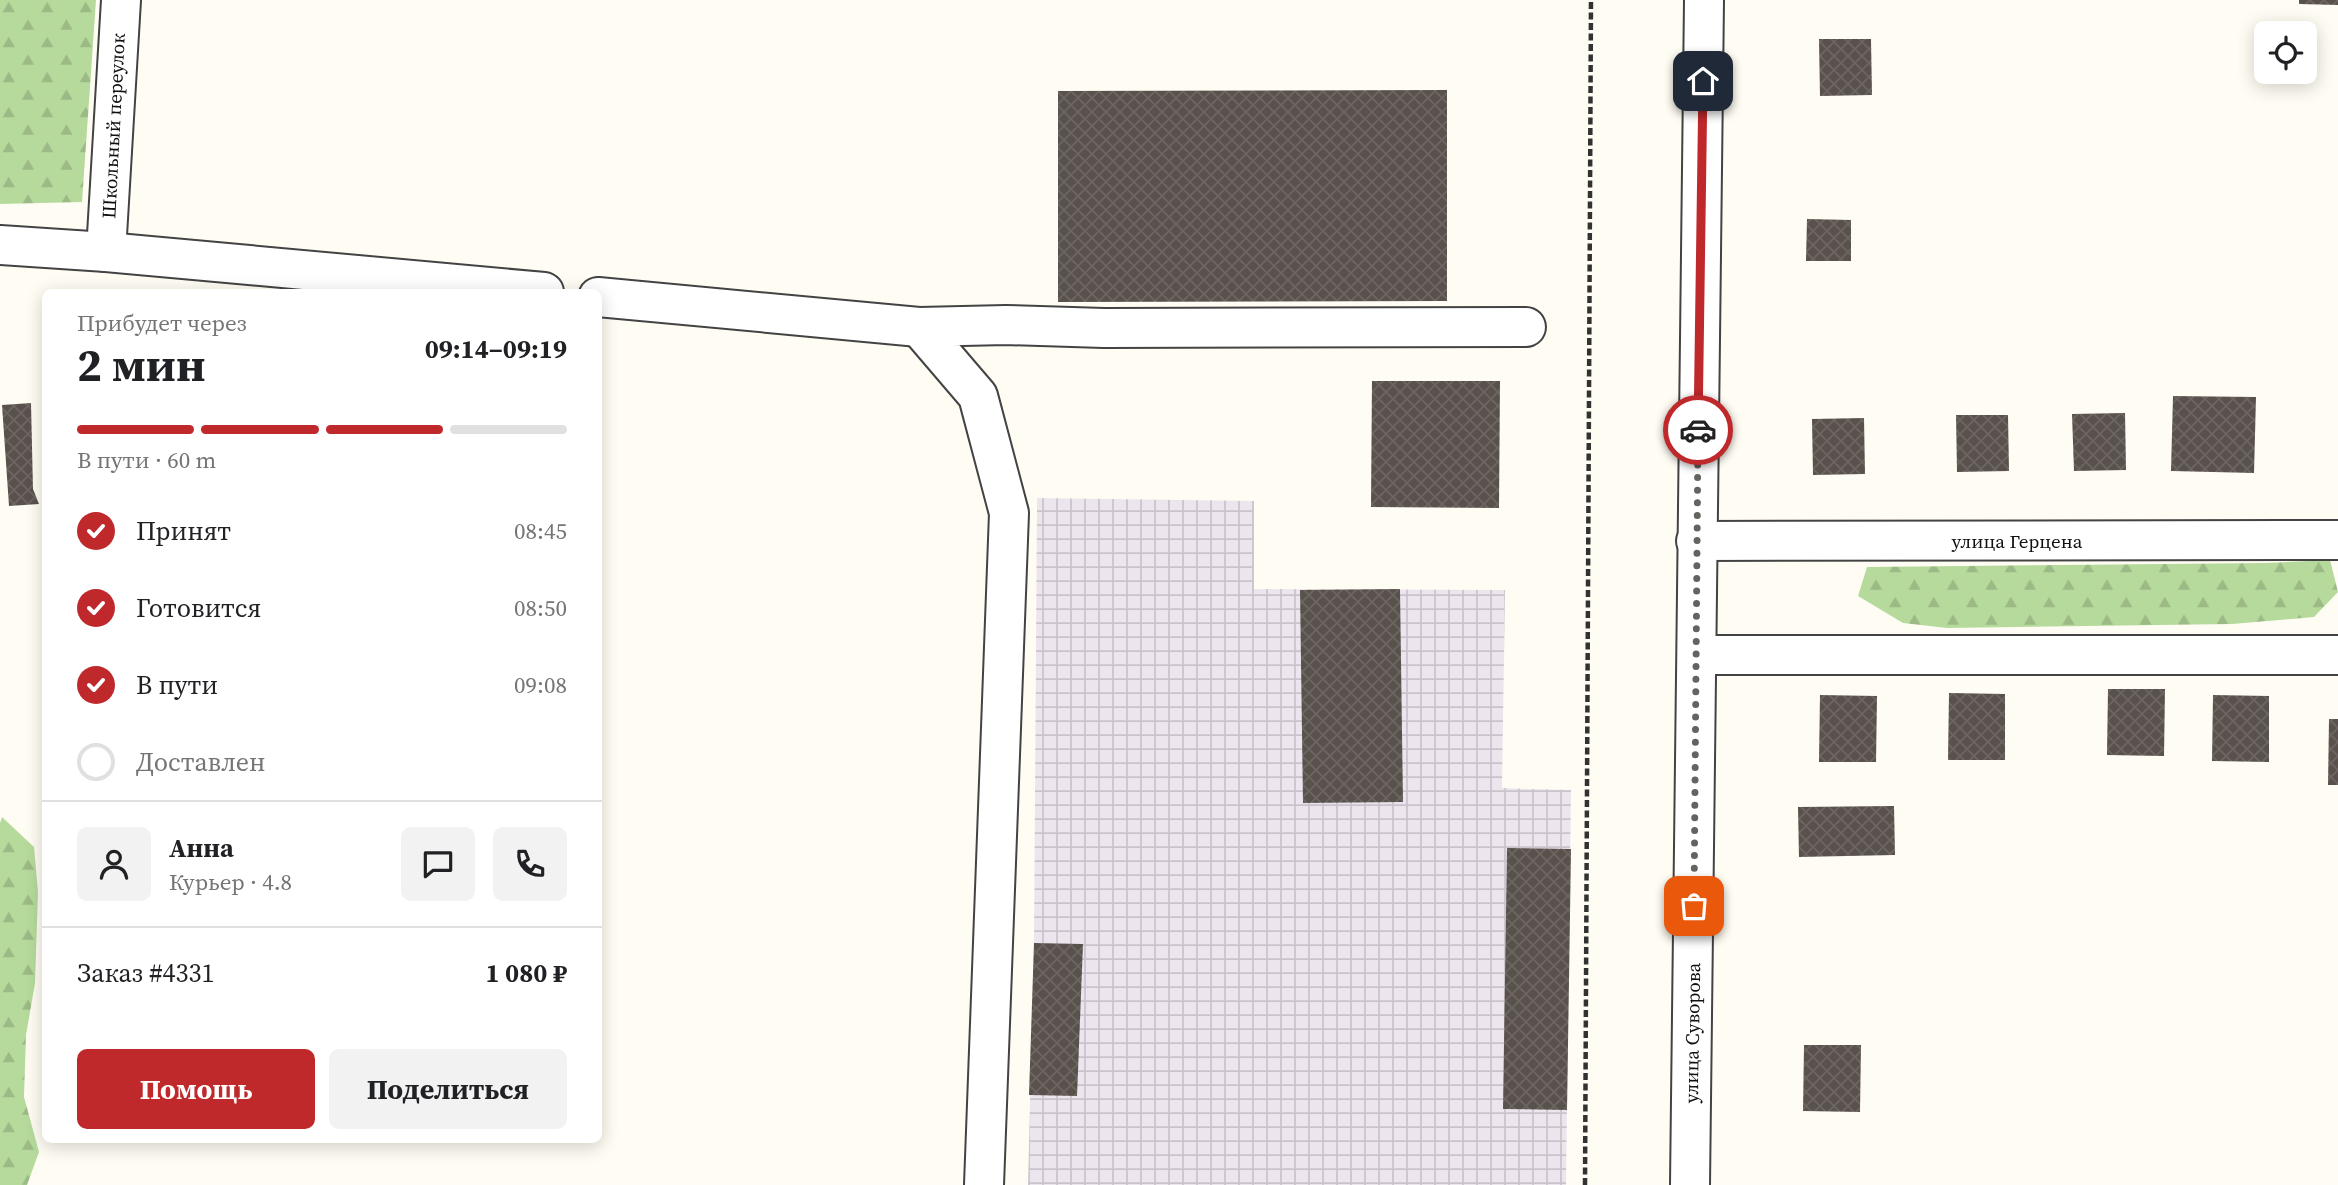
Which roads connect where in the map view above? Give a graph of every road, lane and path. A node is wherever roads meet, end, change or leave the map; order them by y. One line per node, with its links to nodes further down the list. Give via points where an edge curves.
1 (121, 0): 5 (street, Школьный переулок)
2 (1591, 0): 15 (path)
3 (1704, 0): 11 (street, улица Суворова)
4 (0, 245): 5 (street)
5 (106, 252): 6 (street)
6 (511, 289)
7 (602, 297): 8 (street)
8 (919, 327): 9 (street); 14 (street, via 978,396 1009,513)
9 (1526, 327)
10 (2338, 540): 11 (street, улица Герцена)
11 (1696, 541): 12 (street, улица Суворова)
12 (1697, 655): 13 (street); 16 (street, улица Суворова)
13 (2338, 655)
14 (984, 1185)
15 (1585, 1185)
16 (1690, 1185)

